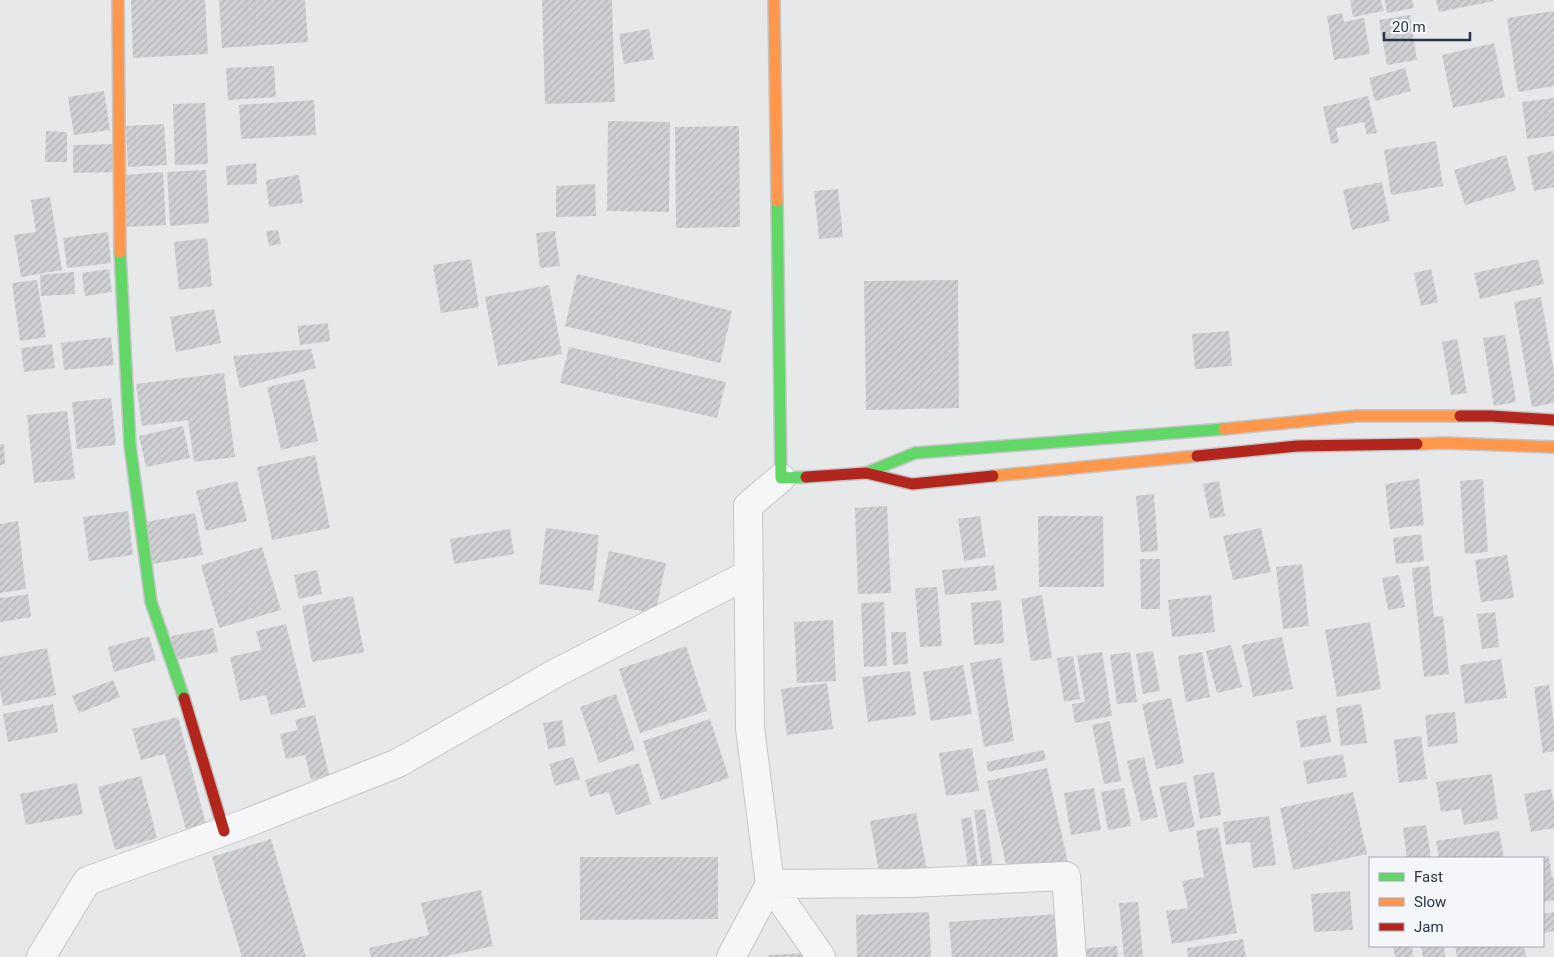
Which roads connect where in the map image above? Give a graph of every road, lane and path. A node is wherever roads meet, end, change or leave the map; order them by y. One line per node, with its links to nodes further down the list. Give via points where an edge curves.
1 (118, 0): 8 (main road, via 120,251 130,445 151,602 187,706)
2 (774, 0): 6 (main road)
3 (1554, 420): 5 (main road, via 1490,416 1356,416 915,453)
4 (1554, 447): 5 (main road, via 1445,443 1297,446 912,484)
5 (866, 473): 6 (main road)
6 (781, 478): 7 (street, via 748,506)
7 (749, 574): 8 (street, via 554,674 398,763); 9 (street, via 750,728)
8 (224, 831): 10 (street, via 87,881)
9 (770, 884): 11 (street); 12 (street); 13 (street, via 909,883 1066,876)
10 (41, 957)
11 (731, 957)
12 (821, 957)
13 (1072, 957)

